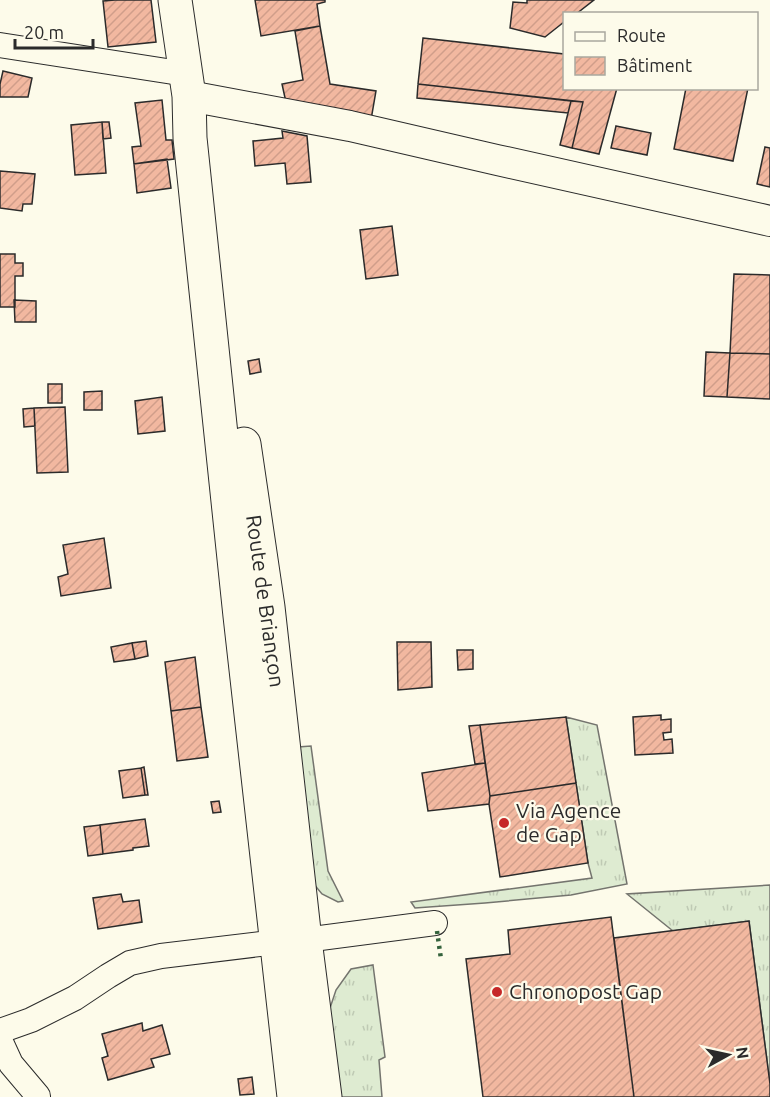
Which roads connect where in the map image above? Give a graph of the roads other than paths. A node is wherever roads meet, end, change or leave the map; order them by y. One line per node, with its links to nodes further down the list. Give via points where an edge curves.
1 (175, 0): 3 (main road, Route de Briançon)
2 (0, 45): 3 (street)
3 (188, 92): 4 (street); 6 (main road, Route de Briançon, via 246,673); 6 (main road, Route de Briançon, via 217,255 268,607)
4 (770, 221)
5 (435, 923): 6 (street)
6 (291, 940): 7 (street, via 130,963 75,998); 10 (main road, Route de Briançon); 11 (main road, Route de Briançon)
7 (0, 1031)
8 (0, 1040): 9 (street, via 11,1064)
9 (39, 1096)
10 (294, 1097)
11 (324, 1097)

